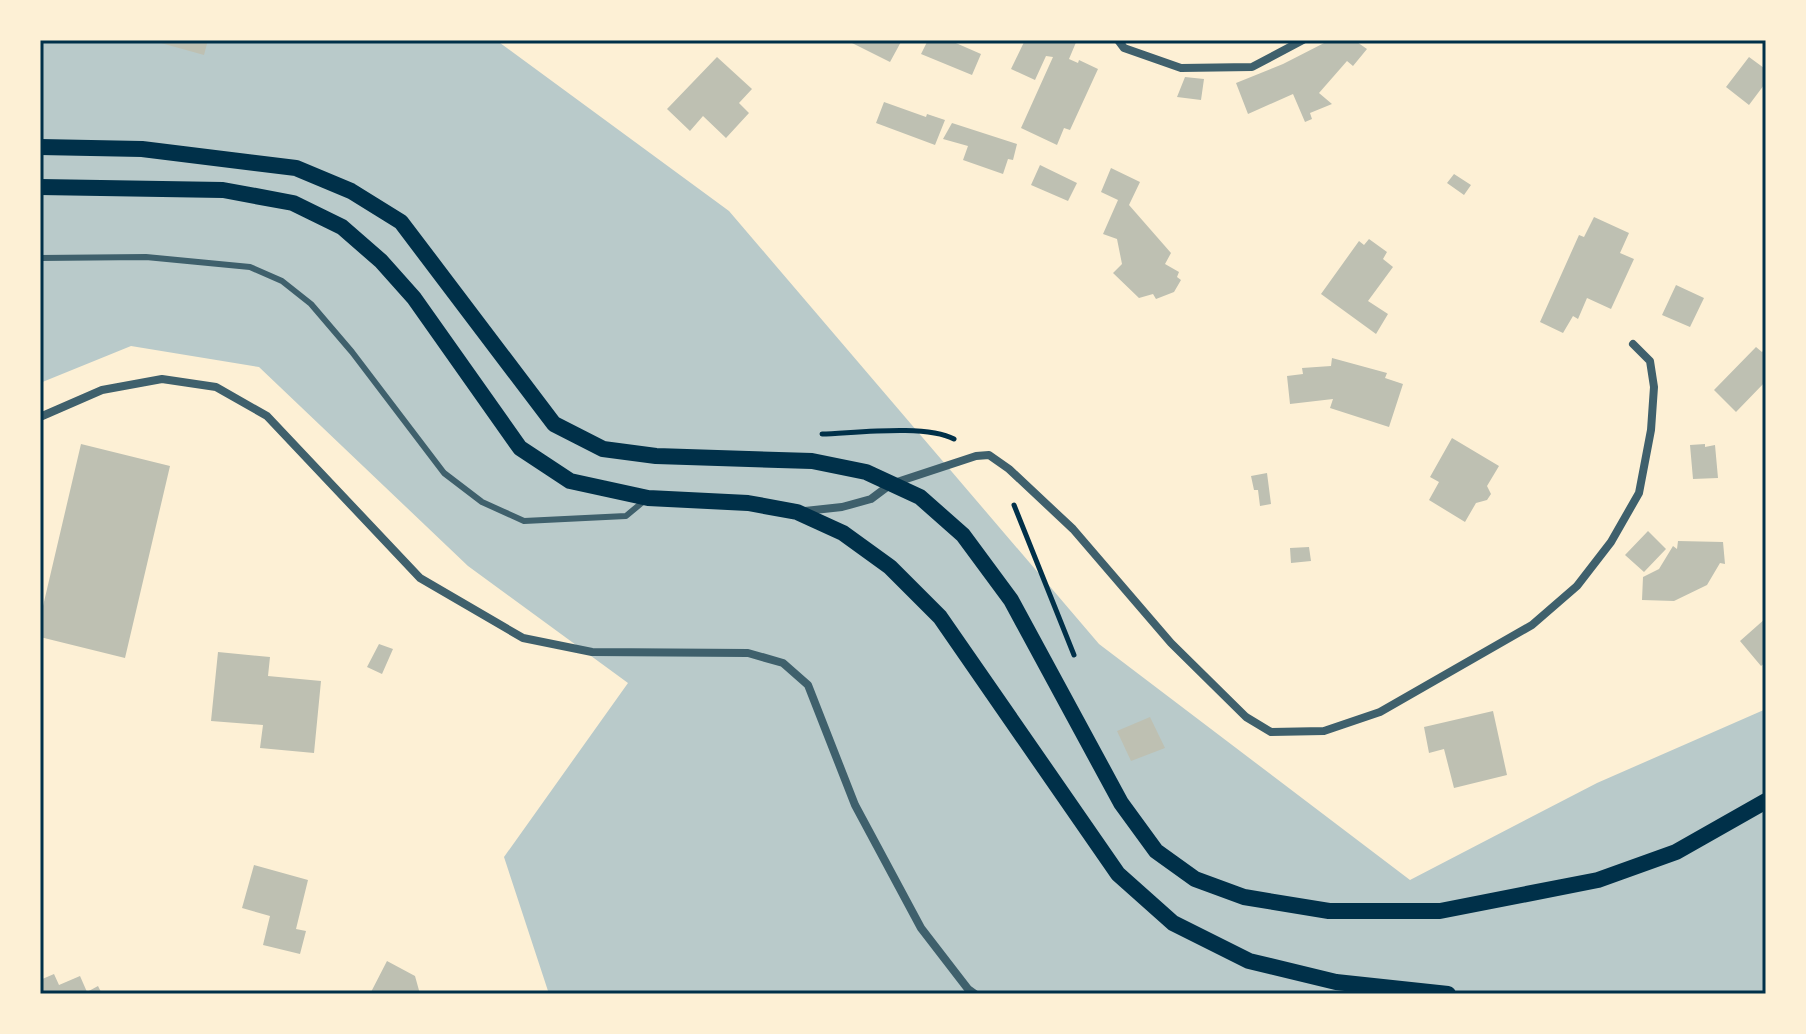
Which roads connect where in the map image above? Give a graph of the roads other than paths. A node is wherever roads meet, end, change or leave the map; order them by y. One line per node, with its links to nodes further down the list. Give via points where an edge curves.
1 (1118, 40): 2 (street, via 1124,48 1181,68 1252,67)
2 (1303, 40)
3 (40, 147): 8 (main road, via 142,149 296,168 351,191 401,222 554,424 603,449 812,461 866,472)
4 (40, 187): 9 (main road, via 223,190 293,203 342,227 414,298 520,448 570,481)
5 (40, 258): 9 (lane, via 146,257 250,267 282,281 311,304 444,473 482,502 524,521 626,516)
6 (1633, 344): 8 (street, via 1650,361 1654,387 1639,493 1577,586 1532,625 1380,712 1324,731 1271,732 1246,717 1171,643 1073,529 989,455)
7 (40, 417): 12 (street, via 102,390 162,379 216,387 267,416 420,578 523,638 592,652 748,653 783,663 808,685 855,805 921,928)
8 (891, 484): 10 (street, via 871,499); 11 (main road, via 920,497 963,535 1011,600 1121,803 1156,851 1195,879 1244,897 1329,911 1440,911 1598,880 1676,852)
9 (648, 498): 10 (main road, via 748,503)
10 (797, 512): 13 (main road, via 843,533 890,567 940,617 1118,874 1173,923 1249,961 1336,982)
11 (1766, 801)
12 (975, 994)
13 (1448, 994)

